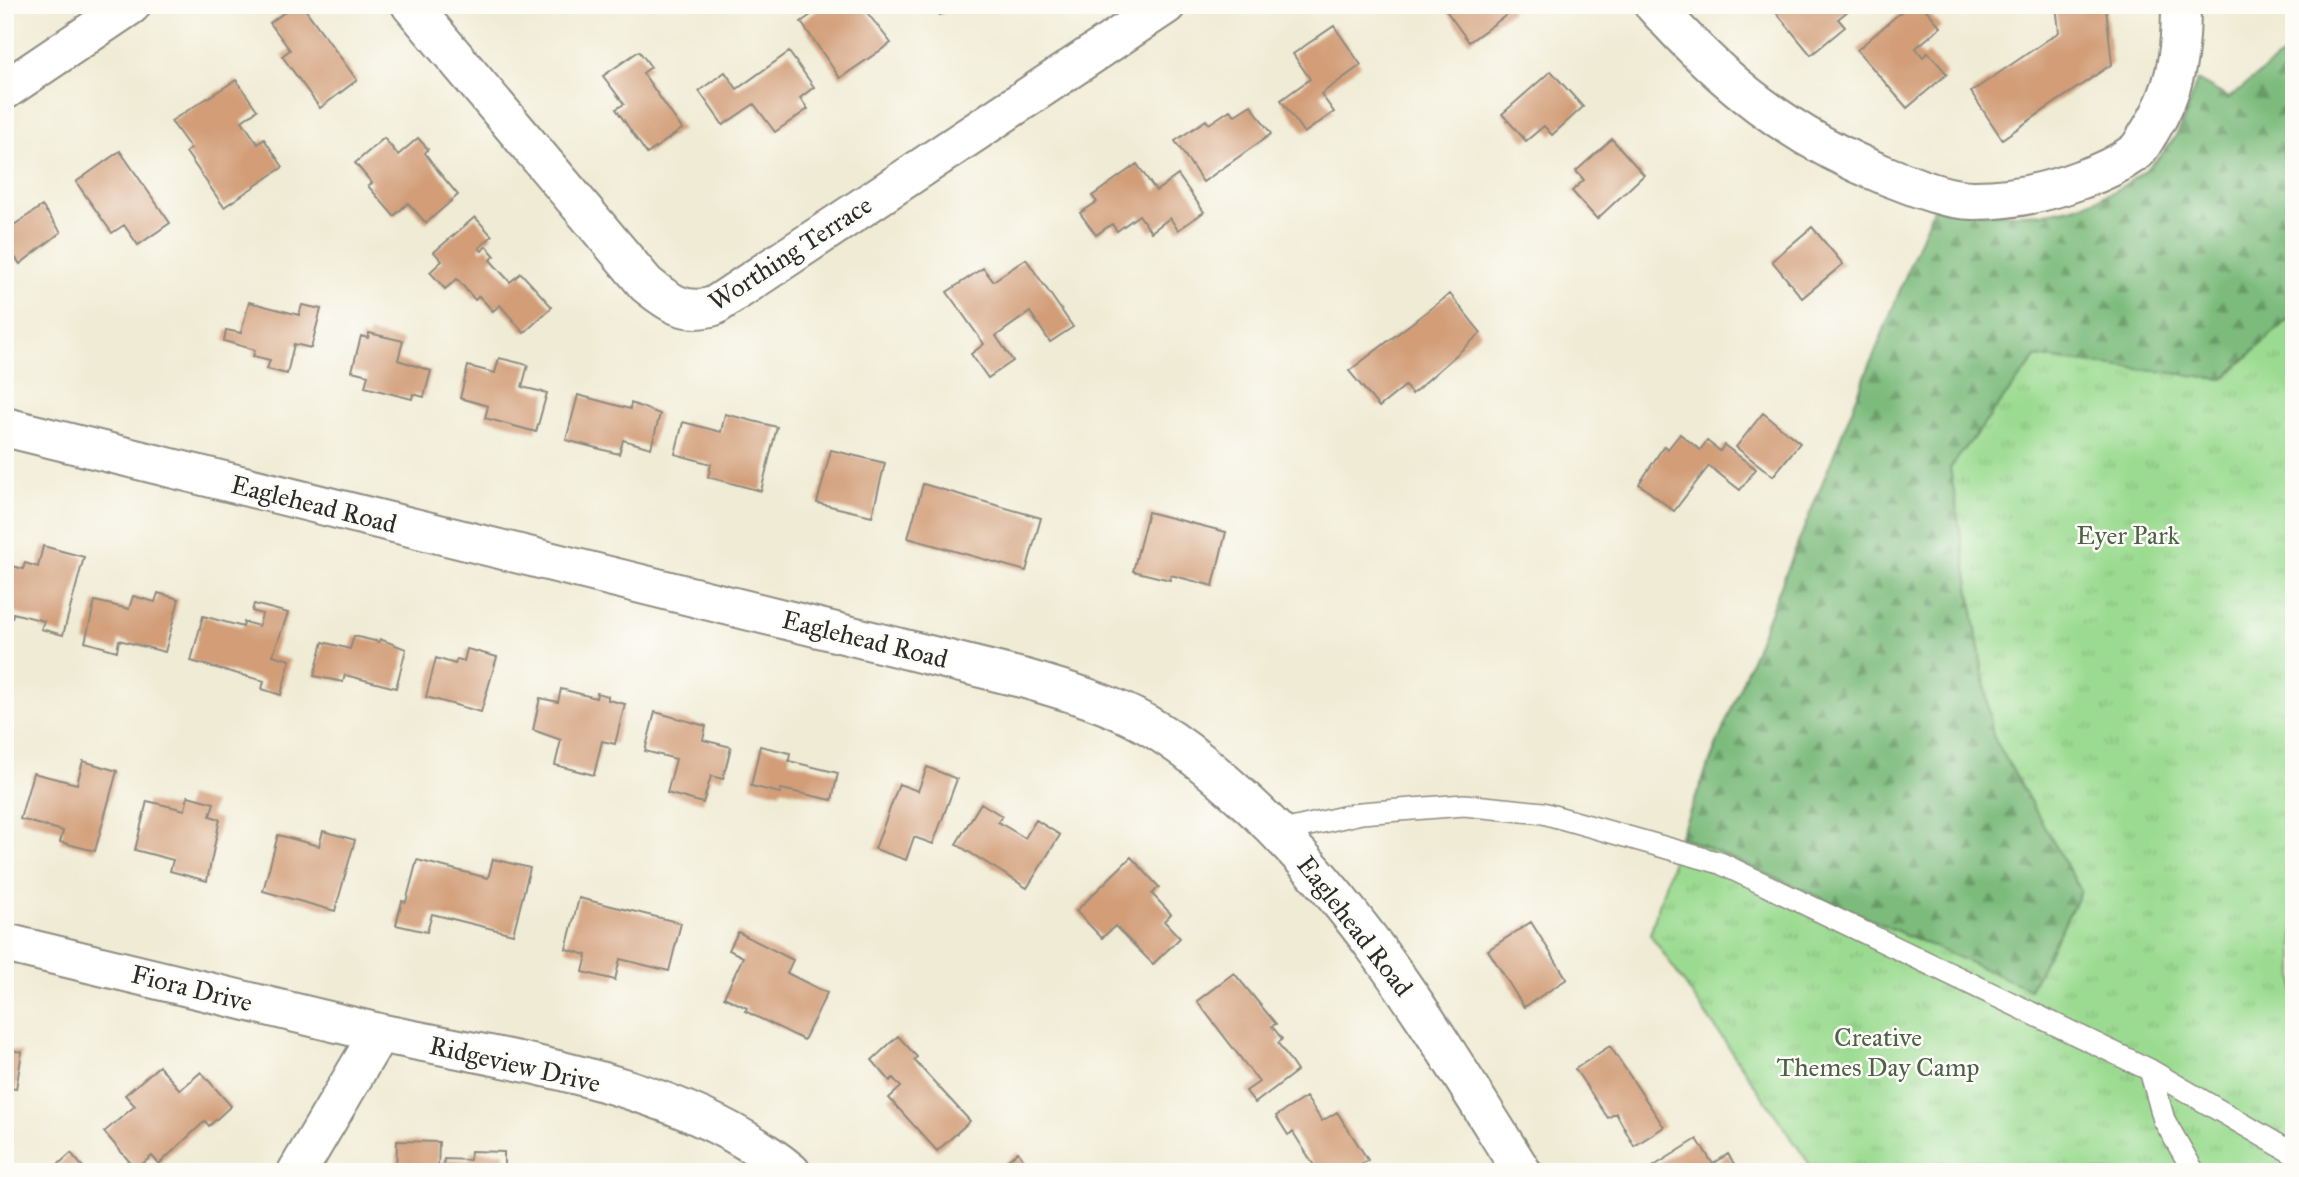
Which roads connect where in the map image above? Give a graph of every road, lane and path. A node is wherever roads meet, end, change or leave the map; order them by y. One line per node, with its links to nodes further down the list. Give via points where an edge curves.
1 (131, 5): 6 (street)
2 (411, 5): 3 (street, Worthing Terrace, via 646,284 682,309 699,311 714,306)
3 (1166, 5)
4 (1654, 5): 5 (street, via 1691,48 1754,104 1844,158 1919,189 1970,200 2053,190 2095,175 2137,152 2166,105 2181,50)
5 (2181, 5)
6 (5, 90)
7 (5, 427): 8 (street, Eaglehead Road, via 1065,691 1144,723 1201,759)
8 (1279, 832): 11 (lane, via 1361,813 1464,805 1543,813 1720,863); 15 (street, Eaglehead Road, via 1340,898 1401,981)
9 (5, 943): 10 (street, Fiora Drive)
10 (379, 1033): 13 (street); 14 (street, Ridgeview Drive, via 656,1097 714,1121 763,1149)
11 (2150, 1070): 12 (lane); 16 (lane, via 2164,1120)
12 (2294, 1154)
13 (297, 1172)
14 (791, 1172)
15 (1522, 1172)
16 (2194, 1172)

